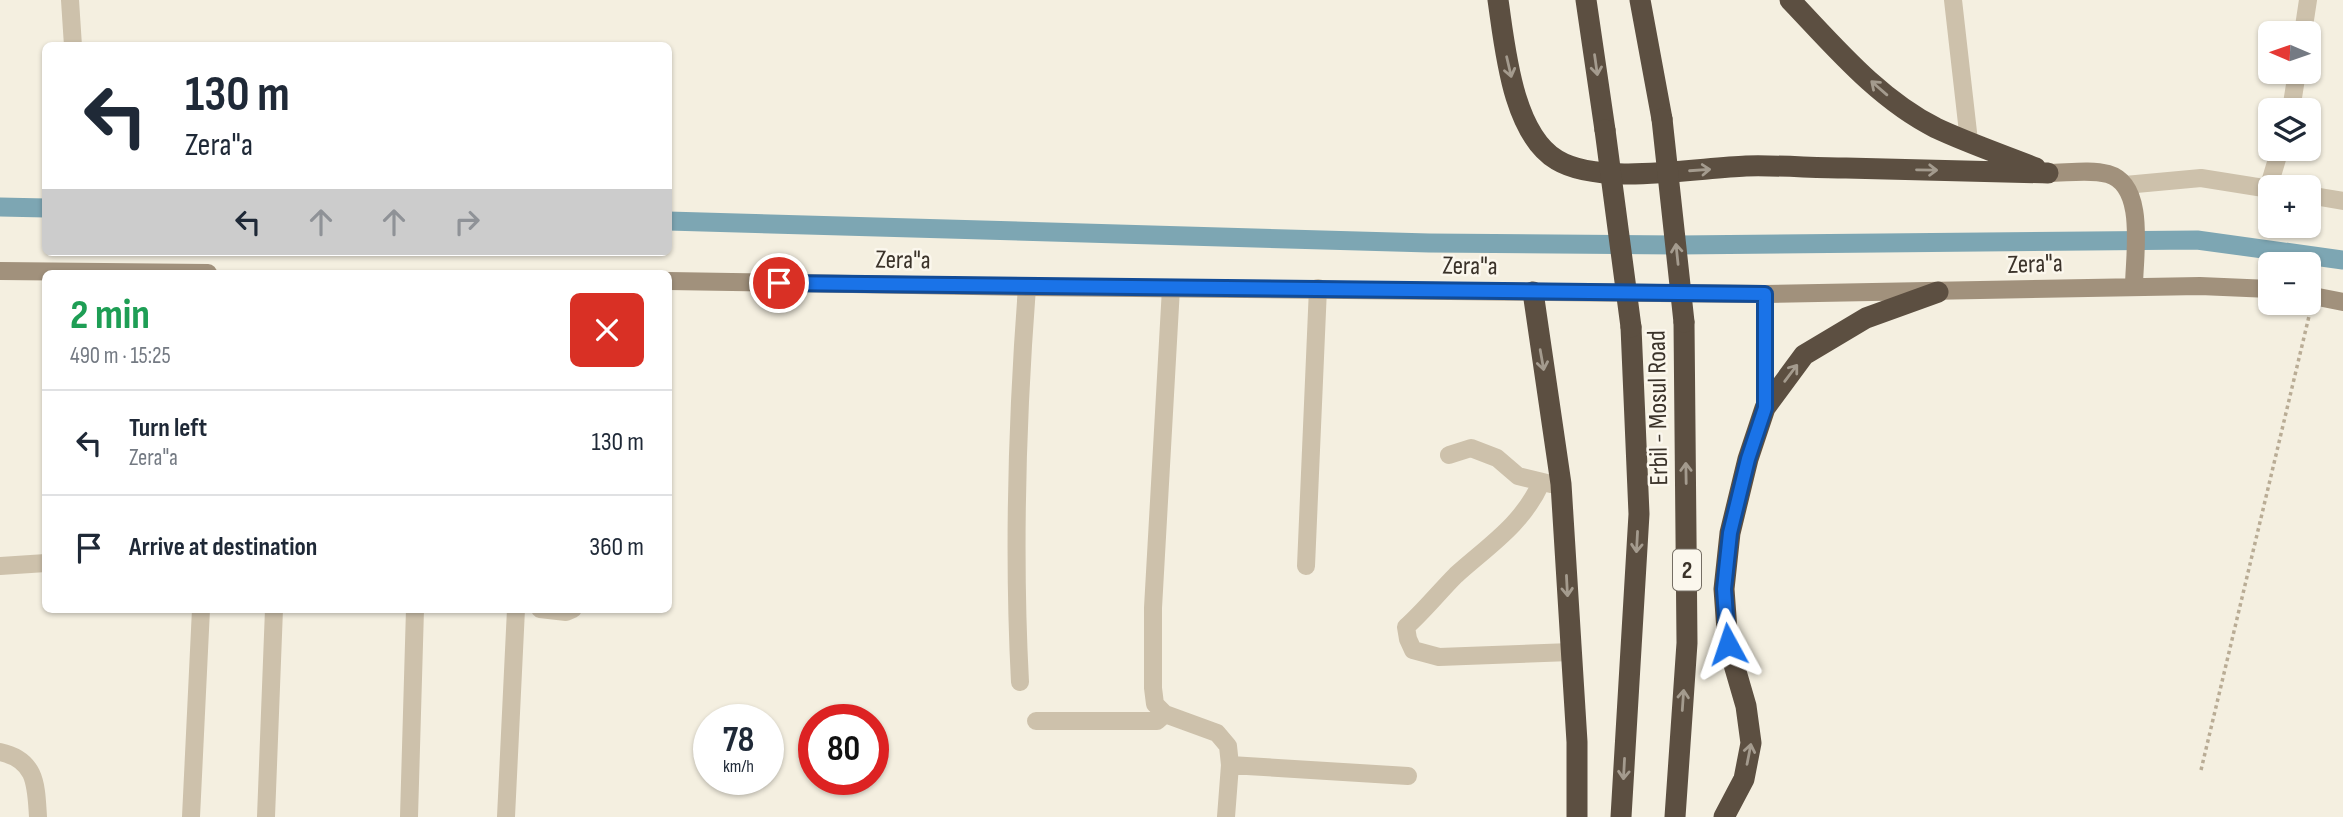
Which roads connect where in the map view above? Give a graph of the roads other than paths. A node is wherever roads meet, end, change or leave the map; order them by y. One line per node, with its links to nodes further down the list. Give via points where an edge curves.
1 (70, 0): 9 (street)
2 (1498, 0): 11 (highway, one-way to 11, via 1517,102 1534,137 1556,159 1585,171 1650,174 1746,166)
3 (1586, 0): 53 (highway, Erbil - Mosul Road / 2, one-way to 53, bridge, via 1631,327 1639,514)
4 (1640, 0): 54 (highway, Erbil - Mosul Road / 2, one-way to 4, bridge, via 1687,643 1684,322 1662,119)
5 (1790, 0): 10 (highway, one-way to 5, via 1935,127 1885,94)
6 (1953, 0): 10 (street)
7 (2308, 0): 8 (street)
8 (2305, 21)
9 (73, 42)
10 (1969, 141): 11 (highway)
11 (2048, 173): 12 (street, via 2105,174)
12 (2124, 185): 13 (street, via 2201,178); 20 (street, via 2135,208)
13 (2258, 187)
14 (2321, 197): 15 (street)
15 (2343, 201)
16 (0, 271): 17 (street)
17 (42, 271)
18 (672, 281): 19 (street, Zera"a)
19 (1027, 287): 21 (street, Zera"a); 40 (street, via 1016,480)
20 (2134, 287): 22 (street, Zera"a); 25 (street, Zera"a)
21 (1171, 288): 23 (street, Zera"a); 41 (street, via 1153,608 1153,688 1155,704)
22 (2258, 288)
23 (1318, 289): 24 (street, Zera"a); 34 (street)
24 (1533, 292): 26 (street, Zera"a); 31 (highway, one-way to 31, via 1551,409)
25 (1938, 292): 26 (street, Zera"a); 29 (highway, one-way to 25, via 1804,355 1866,318)
26 (1765, 294): 29 (street)
27 (2321, 297): 28 (street)
28 (2343, 302)
29 (1765, 408): 55 (highway, one-way to 29, via 1744,779 1751,743 1746,706 1728,644 1724,589 1730,533)
30 (1449, 455): 31 (street, via 1471,448 1497,458 1518,476)
31 (1551, 484): 39 (highway, one-way to 39); 39 (street, via 1499,541 1406,627 1413,650 1439,657)
32 (42, 563): 33 (street)
33 (0, 566)
34 (1306, 566)
35 (201, 613): 47 (street)
36 (274, 613): 48 (street)
37 (415, 613): 49 (street)
38 (516, 613): 50 (street)
39 (1571, 652): 52 (highway)
40 (1020, 682)
41 (1166, 714): 42 (street, via 1157,721); 44 (street, via 1217,733 1228,746)
42 (1036, 721)
43 (0, 752): 46 (street, via 25,763 31,773 36,782)
44 (1230, 765): 45 (street); 51 (street)
45 (1408, 776)
46 (38, 817)
47 (191, 817)
48 (266, 817)
49 (409, 817)
50 (506, 817)
51 (1226, 817)
52 (1577, 817)
53 (1621, 817)
54 (1675, 817)
55 (1724, 817)

